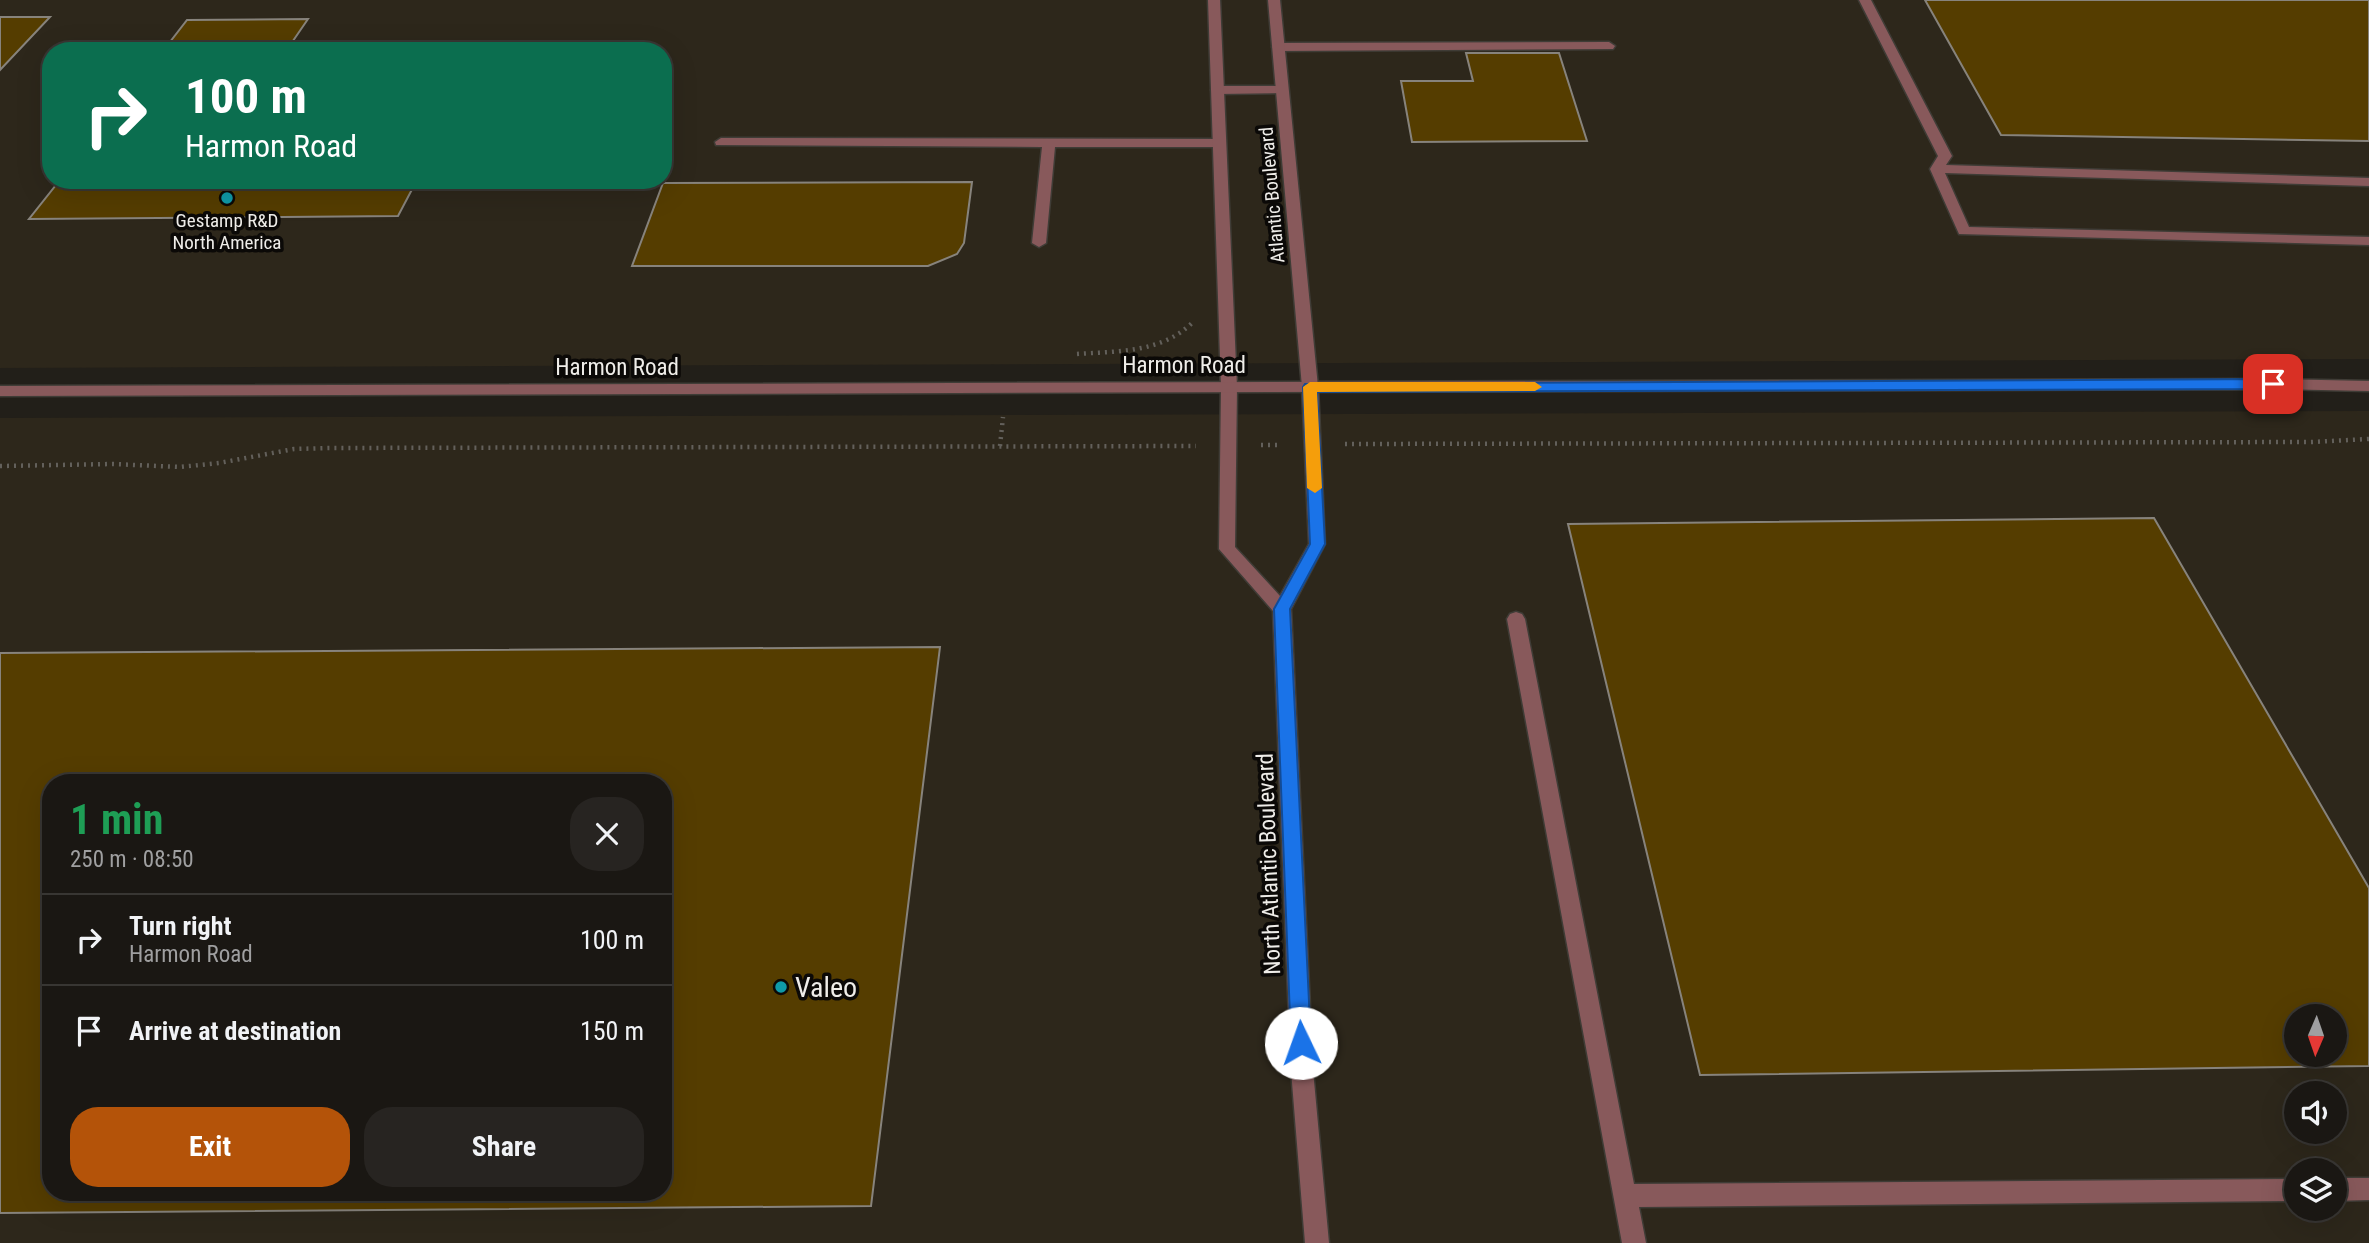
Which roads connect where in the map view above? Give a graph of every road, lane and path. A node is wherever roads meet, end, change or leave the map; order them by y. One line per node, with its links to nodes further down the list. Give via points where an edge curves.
1 (1213, 0): 6 (street)
2 (1274, 0): 5 (street, Atlantic Boulevard)
3 (1865, 0): 11 (street, via 1945,156)
4 (1609, 46): 5 (street)
5 (1278, 47): 7 (street, Atlantic Boulevard)
6 (1217, 90): 7 (street); 10 (street)
7 (1282, 90): 19 (street, Atlantic Boulevard)
8 (721, 142): 9 (street)
9 (1049, 142): 10 (street); 14 (street)
10 (1219, 143): 18 (street)
11 (1937, 169): 12 (street); 13 (street, via 1964,231)
12 (2369, 182)
13 (2369, 241)
14 (1039, 243)
15 (1196, 318): 16 (path, via 1183,334 1143,347)
16 (1068, 354)
17 (2369, 386): 19 (street, Harmon Road)
18 (1229, 387): 19 (street, Harmon Road); 20 (street, Harmon Road); 23 (street)
19 (1310, 387): 22 (street)
20 (0, 391)
21 (2369, 439): 22 (path)
22 (1313, 444): 23 (path); 25 (street, via 1317,544)
23 (1228, 446): 24 (path, via 329,448 180,467); 25 (street, via 1227,549)
24 (0, 466)
25 (1282, 609): 31 (street, North Atlantic Boulevard, via 1302,1070)
26 (1516, 619): 30 (street)
27 (2369, 1189): 29 (street)
28 (2284, 1190): 30 (street)
29 (2347, 1190)
30 (1625, 1196): 32 (street)
31 (1317, 1243)
32 (1634, 1243)

